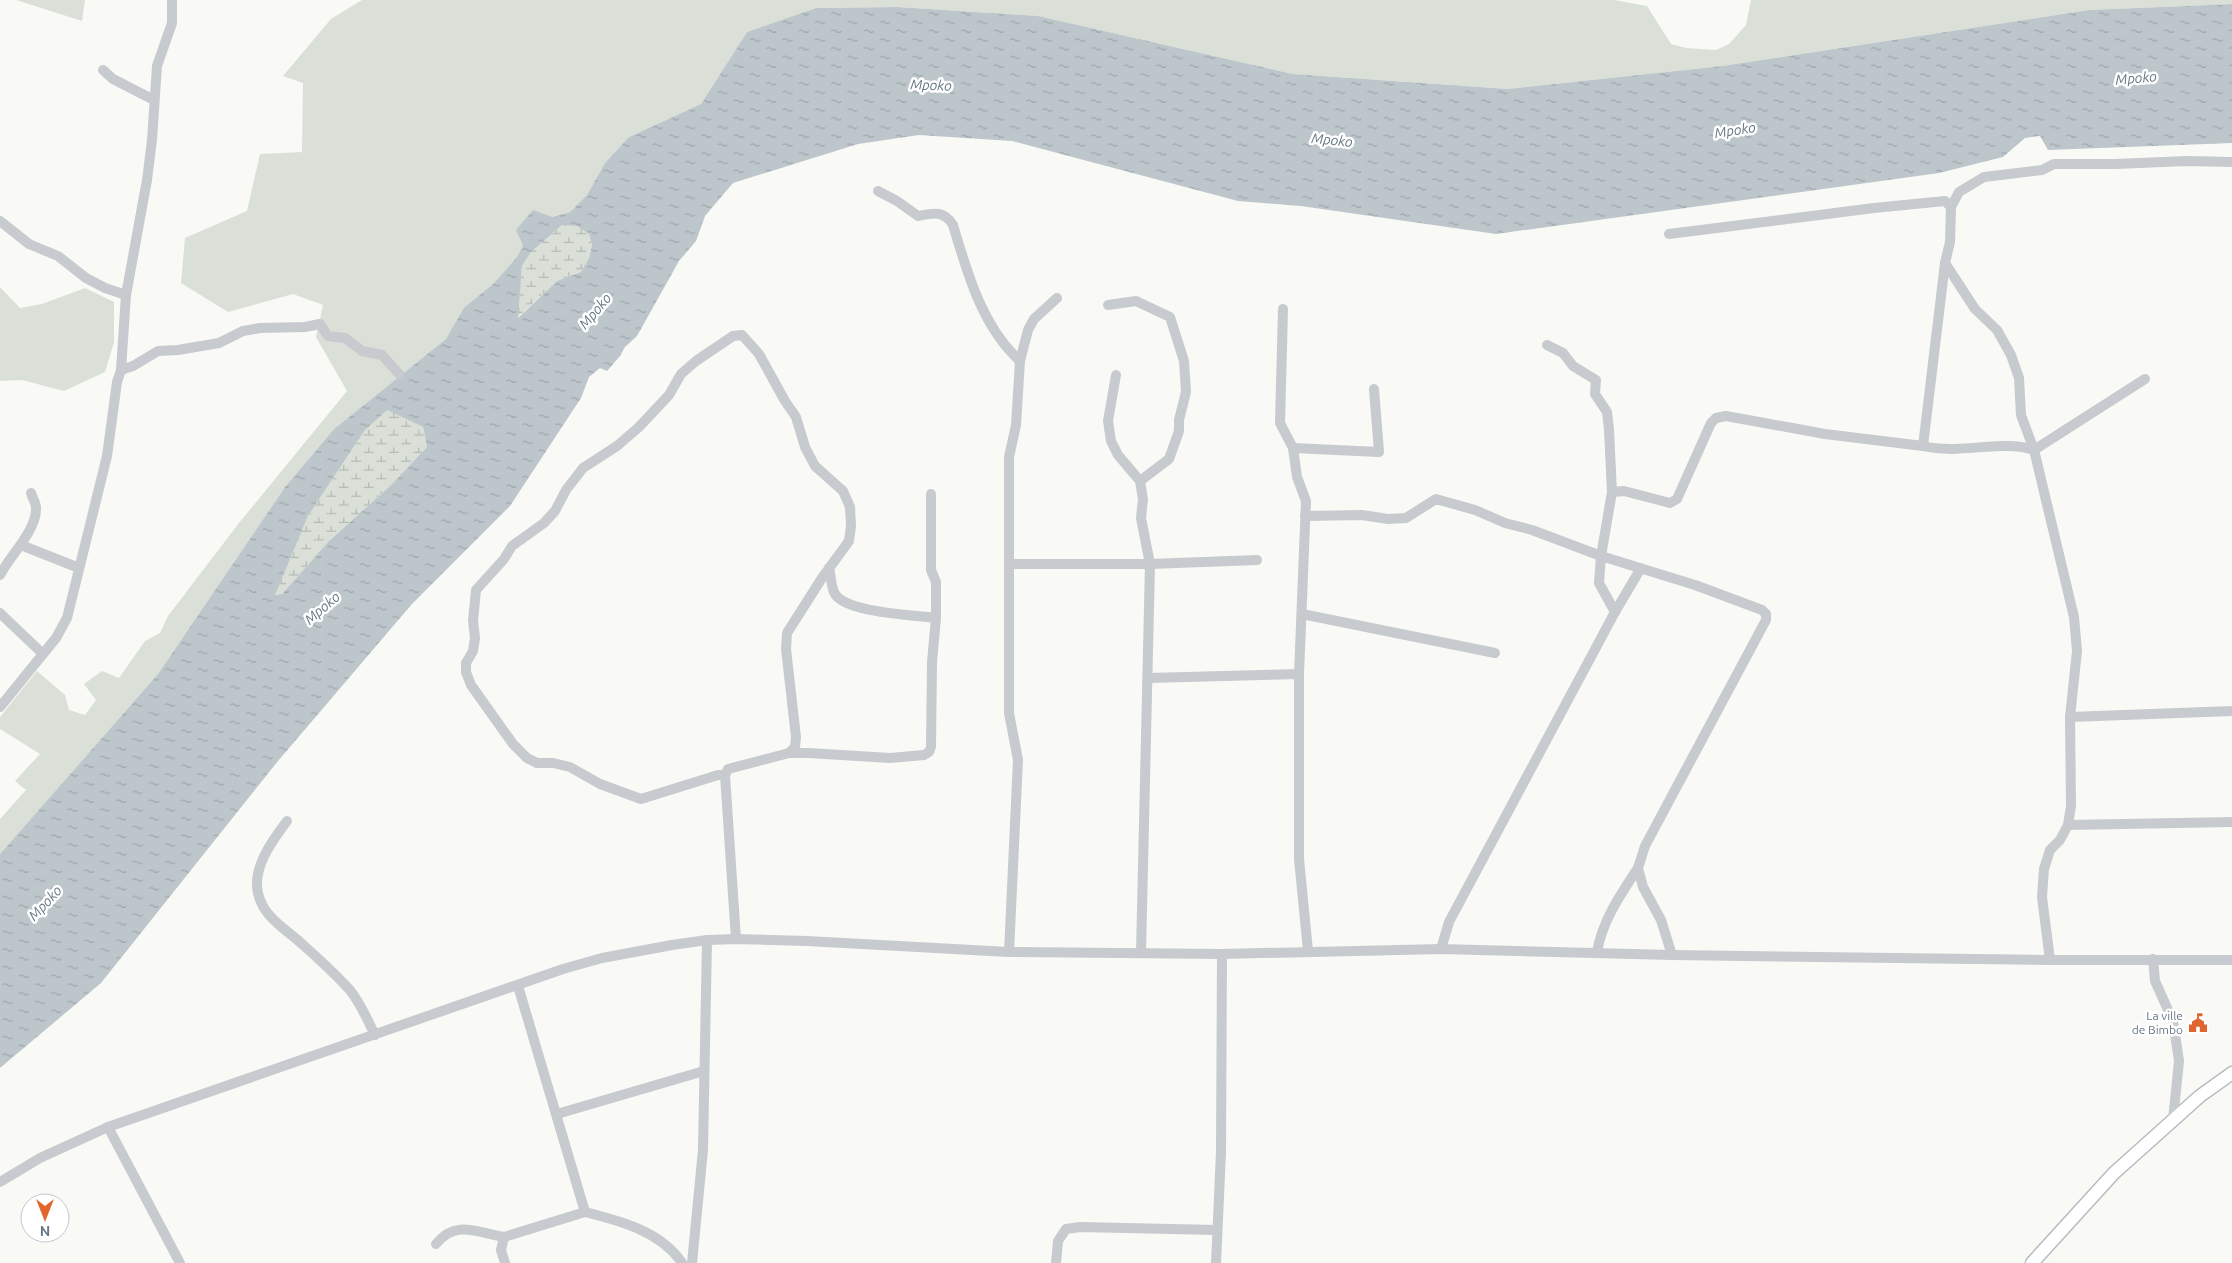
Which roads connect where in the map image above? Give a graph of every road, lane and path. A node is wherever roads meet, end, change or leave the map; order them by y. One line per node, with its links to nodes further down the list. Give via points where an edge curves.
1 (172, 0): 3 (street, via 172,23 157,66)
2 (103, 70): 3 (street, via 113,79)
3 (154, 100): 10 (street, via 147,180)
4 (2232, 162): 6 (street, via 2187,160 2054,164 2042,170 1984,177 1959,192)
5 (878, 191): 15 (street, via 918,216 940,214 948,217 989,321 1008,350)
6 (1950, 207): 8 (street, via 1945,201 1899,205); 9 (street, via 1950,242)
7 (0, 221): 10 (street, via 30,244 58,256 86,278)
8 (1669, 234)
9 (1945, 263): 21 (street); 23 (street, via 1975,309 1997,330 2011,355 2019,378 2021,415)
10 (126, 295): 16 (street)
11 (1057, 298): 15 (street, via 1034,319)
12 (1108, 305): 24 (street, via 1136,301 1170,317 1184,361 1186,392 1177,438 1169,459)
13 (1284, 309): 22 (street, via 1280,423)
14 (1547, 345): 25 (street, via 1563,353 1574,366 1596,380 1596,394 1607,412)
15 (1020, 361): 32 (street, via 1016,425 1008,457)
16 (121, 370): 17 (street, via 158,351 219,342 243,331 305,328 320,324 328,336 345,338 362,351 382,355); 34 (street, via 107,456)
17 (399, 374)
18 (1116, 376): 24 (street, via 1108,420 1111,440 1118,455)
19 (2145, 379): 23 (street)
20 (1374, 389): 22 (street, via 1379,452)
21 (1923, 446): 23 (street, via 1969,450 2021,445); 25 (street, via 1825,434 1726,416 1716,418 1711,424 1677,498 1670,503 1624,491)
22 (1293, 448): 28 (street, via 1297,477 1306,502)
23 (2034, 450): 48 (street, via 2074,617 2077,651)
24 (1140, 481): 33 (street, via 1143,499 1141,518)
25 (1612, 492): 30 (street)
26 (31, 493): 29 (street, via 36,508)
27 (931, 494): 41 (street, via 931,570 936,582)
28 (1305, 516): 30 (street, via 1406,518 1436,499); 40 (street)
29 (21, 545): 34 (street); 37 (street)
30 (1601, 556): 36 (street); 38 (street, via 1599,583)
31 (1257, 560): 33 (street)
32 (1009, 564): 33 (street); 59 (street, via 1009,713 1018,760)
33 (1150, 564): 45 (street)
34 (79, 568): 42 (street, via 67,618 56,638)
35 (829, 568): 41 (street, via 835,594 855,607); 49 (street, via 788,633 786,649 796,737 795,747); 50 (street, via 848,541 850,507 843,491 815,466 796,417 759,354 742,335 733,336 681,374 669,396 617,446 583,468 555,511 512,546 476,590 472,621 475,638 466,672 471,685 513,744 527,758 537,763 570,767 600,784 641,799)
36 (1641, 568): 38 (street); 54 (street, via 1762,610 1766,620 1645,846)
37 (0, 575)
38 (1615, 612): 57 (street, via 1450,922)
39 (0, 613): 42 (street)
40 (1302, 614): 43 (street); 44 (street)
41 (936, 618): 49 (street, via 929,752 890,758)
42 (42, 653): 46 (street)
43 (1495, 654)
44 (1299, 674): 45 (street); 58 (street, via 1299,859)
45 (1148, 678): 61 (street)
46 (0, 707)
47 (2232, 711): 48 (street)
48 (2070, 717): 53 (street, via 2071,806)
49 (789, 753): 50 (street, via 728,769)
50 (725, 775): 55 (street)
51 (287, 821): 68 (street, via 268,848 258,876 258,893 277,924 301,942 350,990)
52 (2232, 822): 53 (street)
53 (2068, 825): 65 (street, via 2050,850 2044,869 2042,897)
54 (1638, 868): 60 (street, via 1606,922); 63 (street, via 1643,888 1661,920)
55 (736, 939): 56 (street); 59 (street)
56 (707, 940): 67 (street, via 602,958); 69 (street)
57 (1441, 949): 58 (street); 60 (street)
58 (1308, 950): 62 (street)
59 (1009, 952): 61 (street)
60 (1597, 952): 63 (street)
61 (1141, 954): 62 (street)
62 (1222, 954): 76 (street, via 1221,1152)
63 (1672, 955): 65 (street)
64 (2153, 959): 65 (street); 66 (street); 72 (street, via 2155,980 2173,1021 2179,1061)
65 (2050, 960)
66 (2232, 960)
67 (518, 986): 68 (street); 71 (street)
68 (374, 1035): 73 (street)
69 (704, 1071): 71 (street); 82 (street, via 703,1150)
70 (2232, 1073): 72 (main road)
71 (557, 1114): 75 (street)
72 (2173, 1120): 85 (main road, via 2114,1173)
73 (108, 1127): 74 (street, via 40,1158); 79 (street)
74 (0, 1182)
75 (585, 1212): 77 (street); 81 (street, via 645,1231 676,1254)
76 (1216, 1230): 83 (street, via 1066,1229 1058,1241); 84 (street)
77 (504, 1237): 78 (street, via 471,1228 443,1235); 80 (street, via 501,1250)
78 (436, 1244)
79 (180, 1263)
80 (505, 1263)
81 (682, 1263)
82 (692, 1263)
83 (1056, 1263)
84 (1216, 1263)
85 (2032, 1263)

